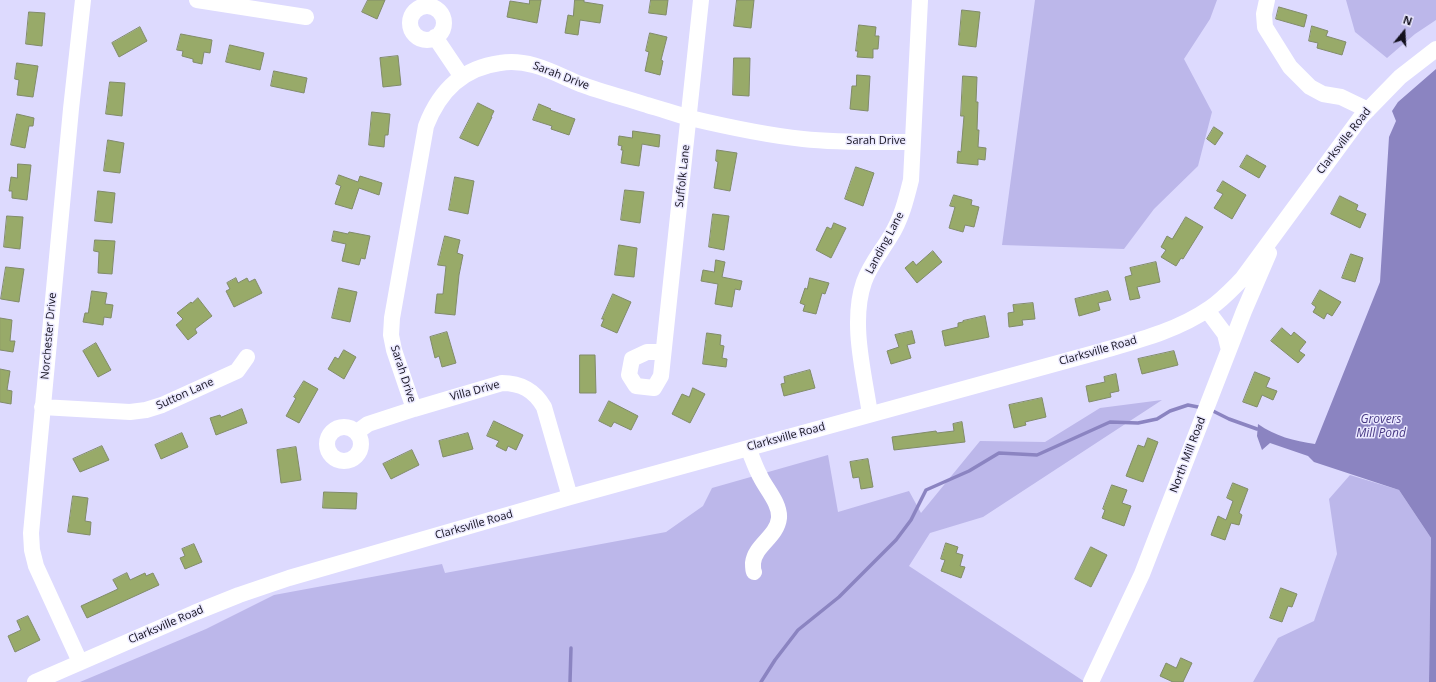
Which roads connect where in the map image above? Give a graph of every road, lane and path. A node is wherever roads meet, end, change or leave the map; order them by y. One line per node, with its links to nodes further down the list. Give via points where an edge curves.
1 (83, 0): 18 (street, Norchester Drive)
2 (197, 0): 6 (street)
3 (701, 0): 11 (street, Suffolk Lane)
4 (920, 0): 12 (street, Landing Lane)
5 (1267, 0): 10 (street, via 1264,27 1290,67 1310,87 1323,94 1341,97)
6 (306, 17)
7 (435, 37): 9 (street)
8 (1436, 49): 10 (street, Clarksville Road, via 1400,77)
9 (462, 77): 11 (street, Sarah Drive, via 500,62 533,64 610,94); 19 (street, Sarah Drive, via 440,98 426,126 392,318 391,335 394,350)
10 (1368, 110): 13 (street, Clarksville Road)
11 (689, 118): 12 (street, Sarah Drive, via 804,139); 16 (street, Suffolk Lane)
12 (912, 142): 20 (street, Landing Lane, via 911,180 900,219 872,265 860,299 858,333)
13 (1280, 226): 14 (street, Clarksville Road, via 1242,279 1226,296); 15 (street, North Mill Road)
14 (1207, 310): 15 (street, via 1225,334); 20 (street, Clarksville Road, via 1174,328 1137,340)
15 (1229, 350): 27 (street, North Mill Road, via 1142,574)
16 (664, 352): 16 (street, Suffolk Lane, via 661,376 654,388 636,386 629,375 632,359 647,352)
17 (247, 357): 18 (street, Sutton Lane, via 237,371 146,410 130,412)
18 (42, 407): 25 (street, Norchester Drive, via 31,533 32,550 42,581)
19 (414, 409): 21 (street, Villa Drive, via 368,424); 23 (street, Villa Drive, via 502,383 511,383 531,390 544,407)
20 (870, 414): 22 (street, Clarksville Road)
21 (357, 432)
22 (748, 448): 23 (street, Clarksville Road); 24 (street, via 774,501 779,519 769,539 757,552 753,562)
23 (570, 497): 25 (street, Clarksville Road, via 289,578 194,613)
24 (754, 572)
25 (80, 662): 26 (street, Clarksville Road)
26 (35, 682)
27 (1091, 682)

